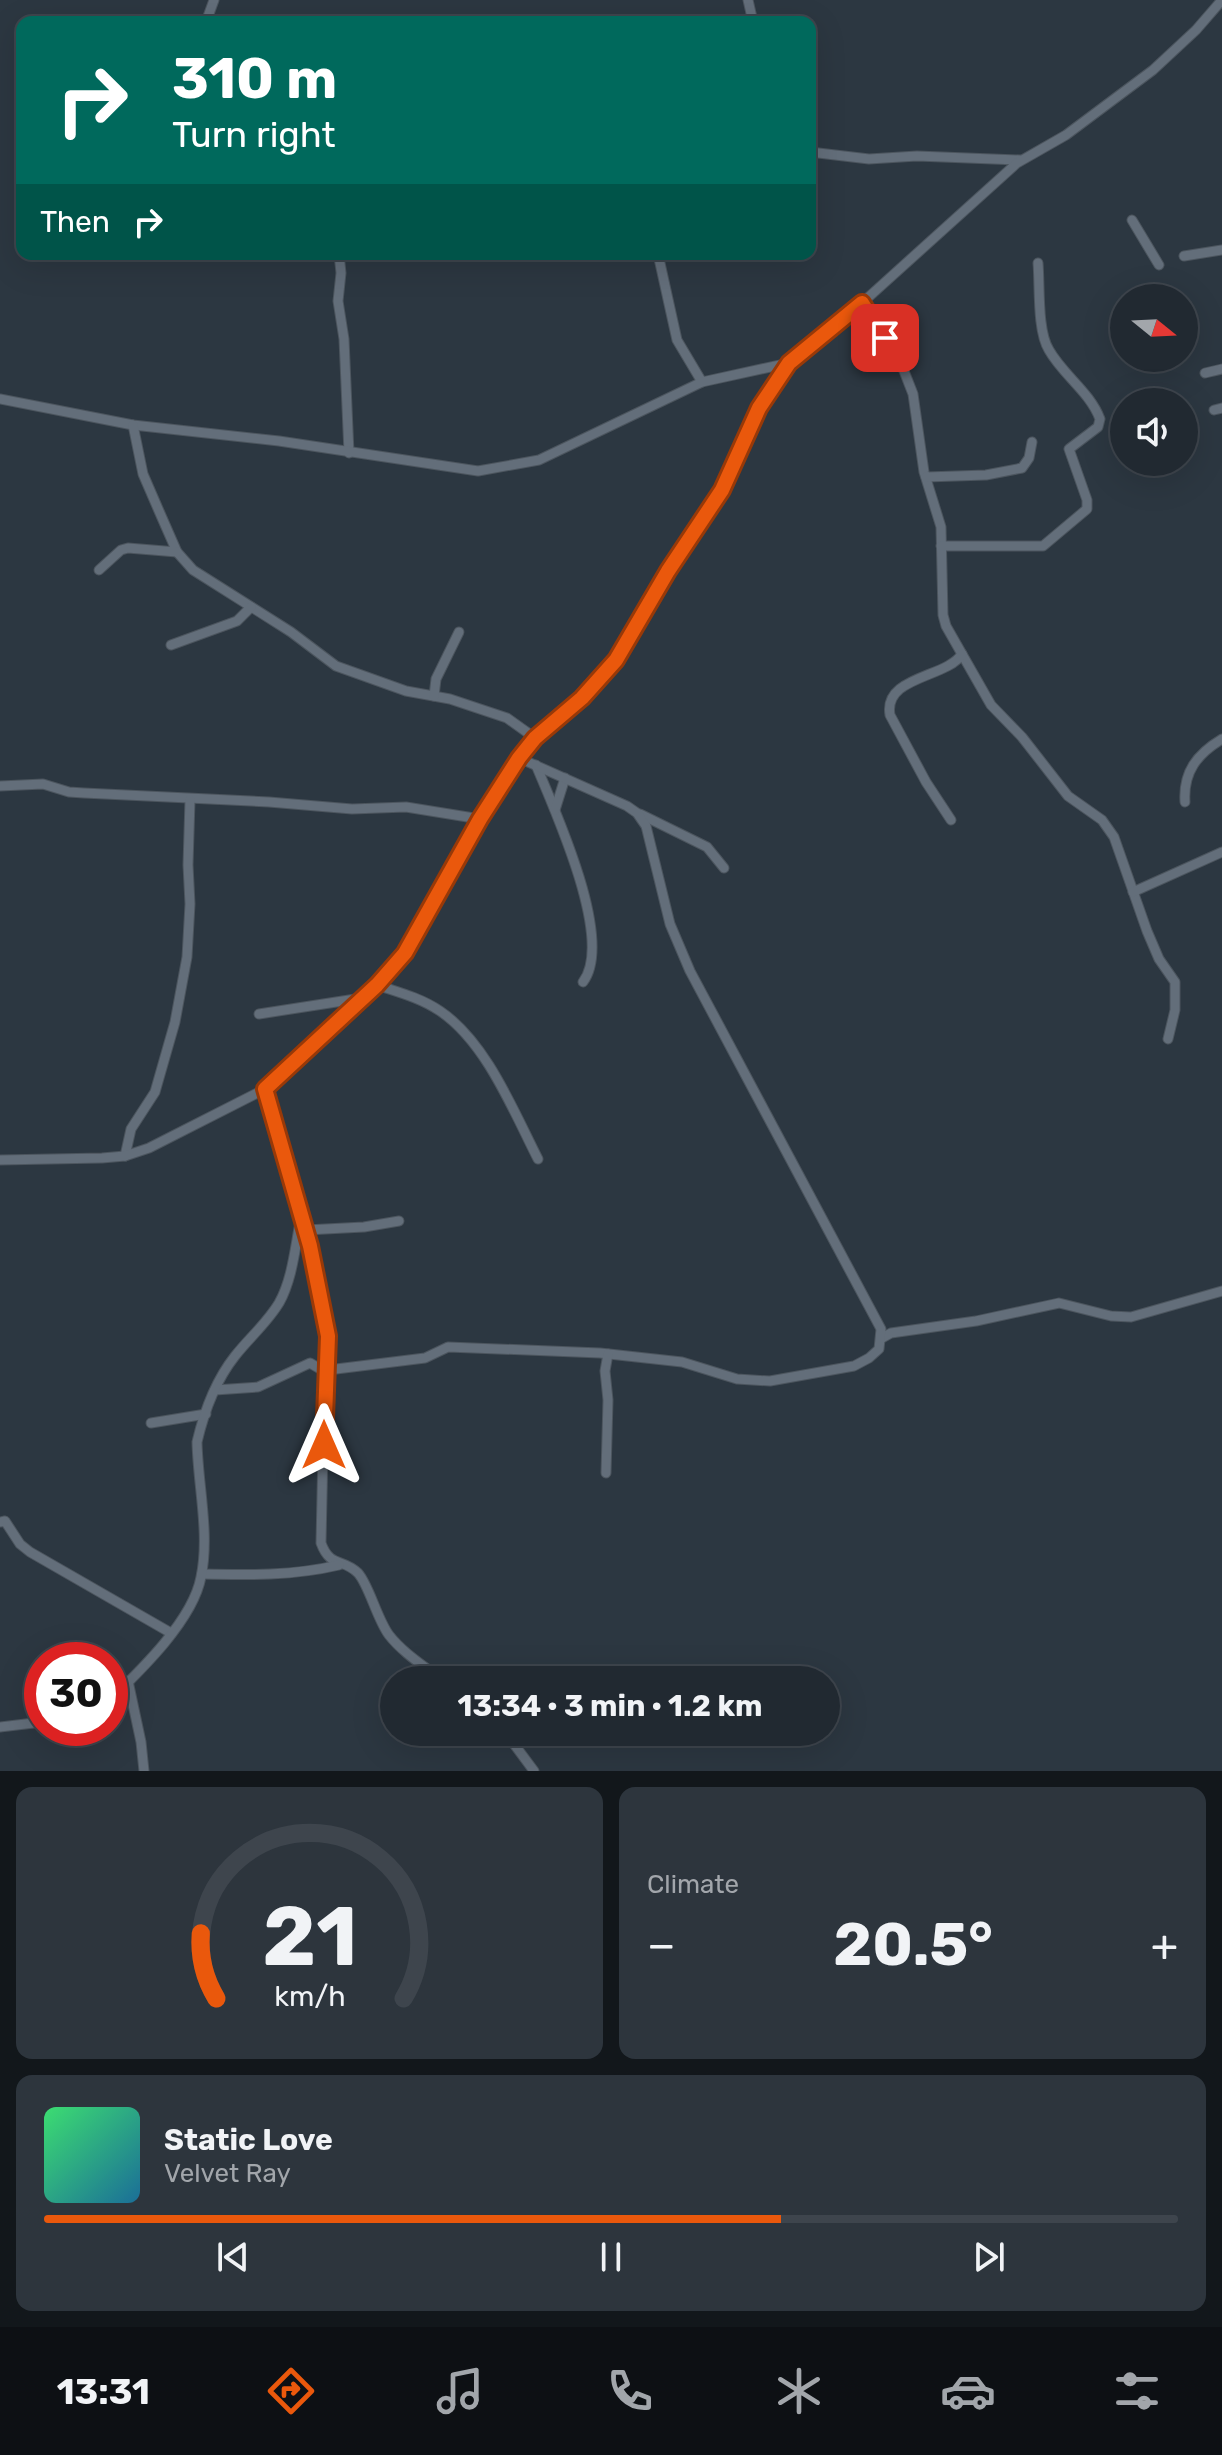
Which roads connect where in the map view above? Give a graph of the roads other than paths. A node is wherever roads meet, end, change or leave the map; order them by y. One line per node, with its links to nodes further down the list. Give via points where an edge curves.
1 (1222, 0): 3 (street, via 1153,70 1066,135)
2 (816, 153): 3 (street, via 869,159)
3 (1020, 160): 11 (street)
4 (1132, 220): 10 (street)
5 (1222, 250): 6 (street)
6 (1184, 256)
7 (340, 260): 19 (street)
8 (659, 260): 15 (street, via 677,340)
9 (1038, 263): 21 (street, via 1047,348 1100,419 1098,427 1069,449 1088,505 1043,546)
10 (1159, 265)
11 (862, 303): 12 (street); 20 (street, via 909,382)
12 (789, 363): 15 (street); 29 (street, via 759,408 722,490 616,660)
13 (1222, 369): 14 (street)
14 (1205, 373)
15 (702, 382): 19 (street, via 539,460 507,467 478,471)
16 (0, 399): 17 (street)
17 (133, 425): 19 (street); 22 (street, via 143,474)
18 (1032, 442): 20 (street, via 1022,468)
19 (349, 453)
20 (926, 477): 21 (street, via 941,527)
21 (941, 546): 27 (street, via 943,615)
22 (177, 552): 23 (street, via 128,548); 24 (street, via 193,570)
23 (99, 570)
24 (251, 607): 26 (street, via 237,621); 28 (street, via 336,666)
25 (459, 632): 28 (street, via 436,679)
26 (171, 645)
27 (962, 654): 40 (street, via 957,662 894,695 889,708); 43 (street, via 982,692 1048,773 1109,827)
28 (434, 696): 29 (street, via 507,718)
29 (535, 738): 31 (street)
30 (1222, 739): 36 (street, via 1201,755 1185,778)
31 (519, 758): 32 (street); 39 (street)
32 (536, 765): 33 (street); 37 (street)
33 (565, 778): 37 (street); 38 (street)
34 (0, 786): 35 (street, via 43,784 69,792)
35 (190, 800): 39 (street, via 406,807); 50 (street, via 187,957 155,1092 131,1129)
36 (1185, 802)
37 (555, 810): 44 (street, via 587,906 591,964)
38 (637, 813): 42 (street, via 707,847); 57 (street, via 650,838 670,924 690,971 874,1314)
39 (480, 819): 45 (street, via 405,953)
40 (951, 820)
41 (1222, 852): 43 (street)
42 (724, 868)
43 (1133, 892): 48 (street, via 1159,959 1175,982)
44 (583, 982)
45 (377, 985): 46 (street); 51 (street, via 430,1005 453,1021 496,1077)
46 (365, 997): 47 (street); 49 (street)
47 (259, 1014)
48 (1168, 1039)
49 (265, 1089): 50 (street, via 183,1133); 53 (street)
50 (125, 1156): 52 (street)
51 (538, 1159)
52 (0, 1160)
53 (302, 1215): 55 (street); 60 (street, via 279,1303 234,1356)
54 (399, 1221): 55 (street)
55 (306, 1230): 59 (street, via 328,1336)
56 (1222, 1291): 57 (street, via 1131,1317 1059,1303)
57 (882, 1338): 58 (street, via 879,1349 854,1366 770,1381 737,1379 682,1362)
58 (608, 1354): 59 (street, via 448,1347 425,1358); 63 (street)
59 (328, 1374): 60 (street, via 310,1363 258,1387); 65 (street, via 320,1526)
60 (215, 1390): 61 (street)
61 (206, 1414): 62 (street); 68 (street, via 197,1442)
62 (151, 1423)
63 (606, 1473)
64 (0, 1522): 69 (street, via 5,1521 30,1552)
65 (325, 1555): 66 (street); 67 (street)
66 (342, 1564): 67 (street); 70 (street, via 357,1572 389,1634)
67 (313, 1571): 68 (street)
68 (202, 1574): 69 (street, via 191,1606)
69 (171, 1633): 71 (street)
70 (423, 1666)
71 (128, 1681): 75 (street)
72 (24, 1724): 73 (street)
73 (0, 1726)
74 (515, 1746): 76 (street)
75 (144, 1771)
76 (534, 1771)

